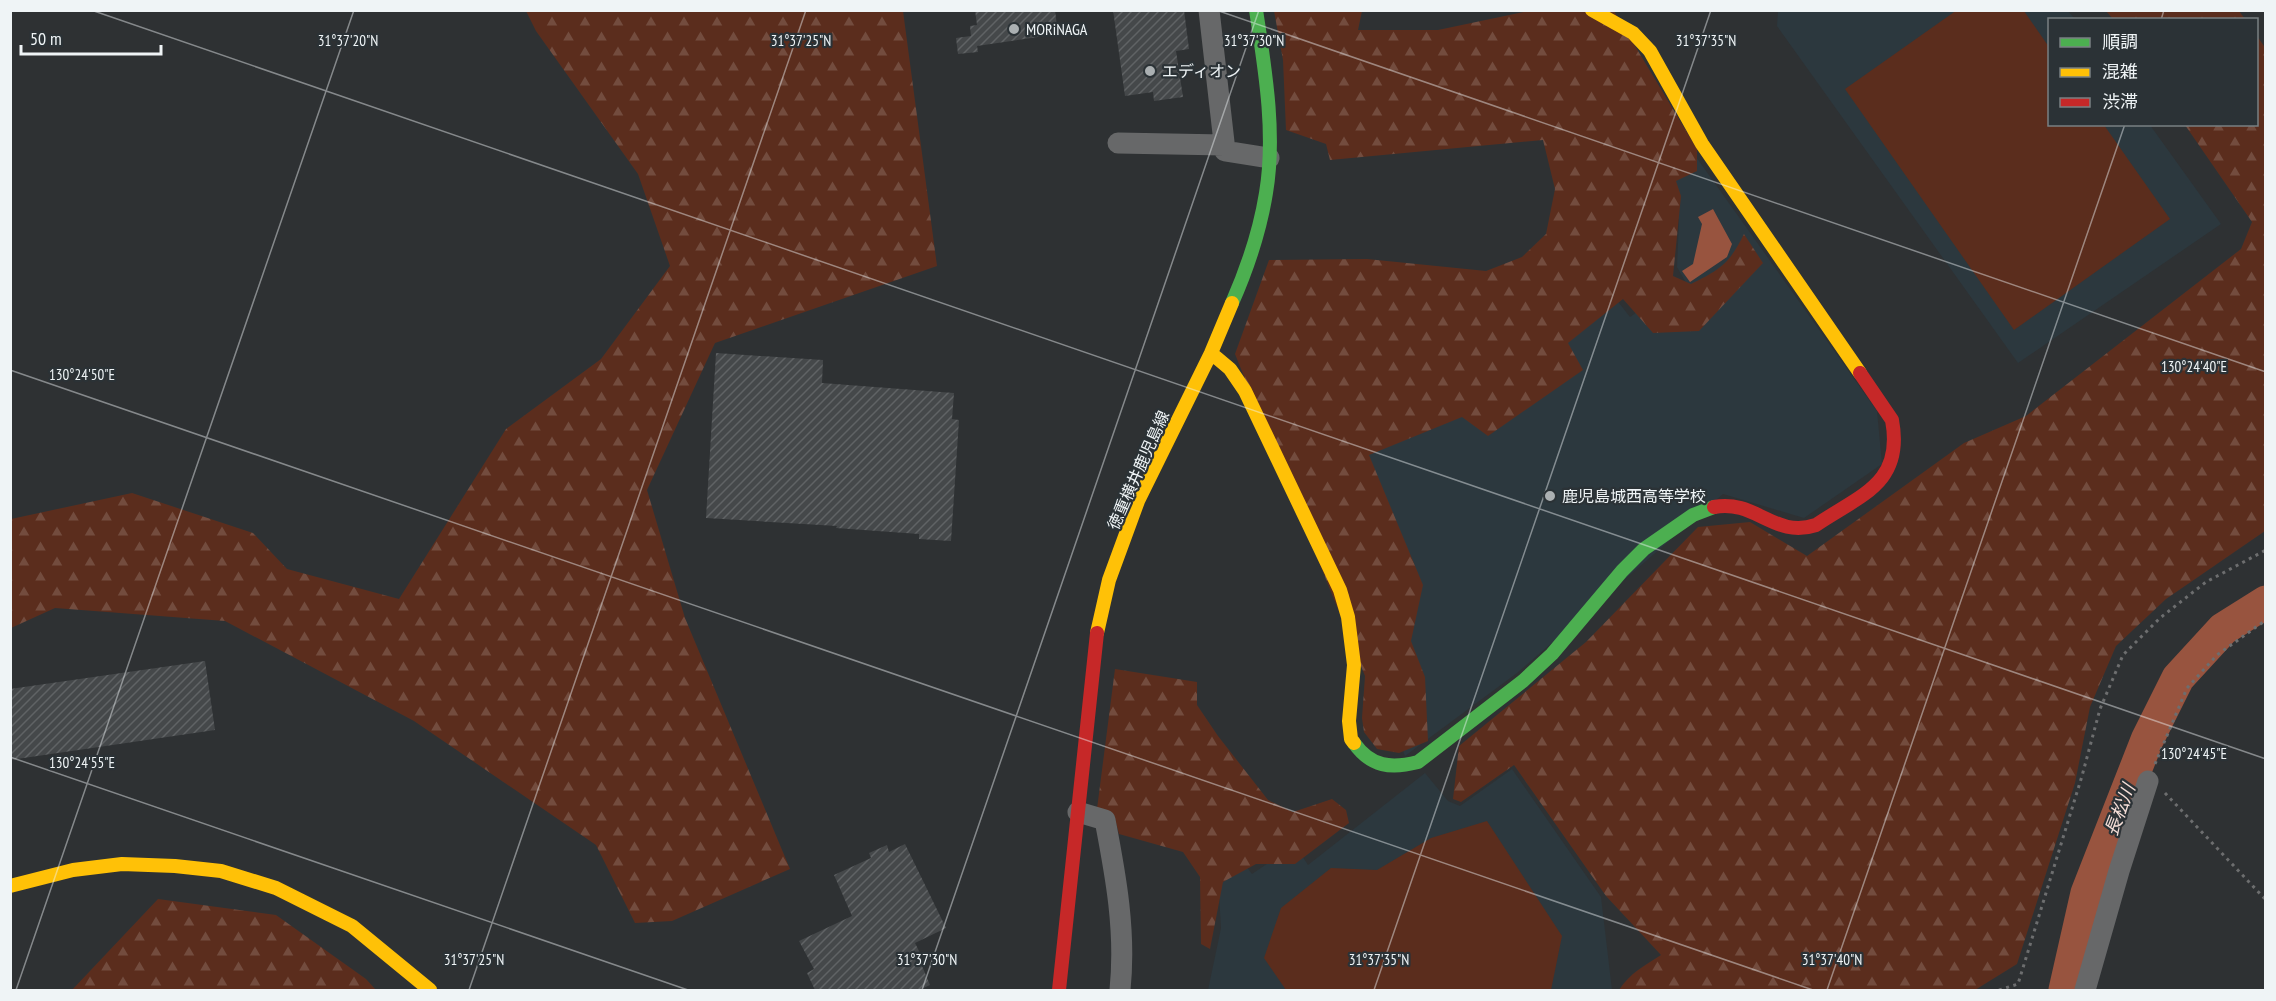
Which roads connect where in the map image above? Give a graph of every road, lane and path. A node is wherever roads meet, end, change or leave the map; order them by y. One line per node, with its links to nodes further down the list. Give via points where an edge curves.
1 (1209, 10): 5 (street)
2 (1256, 10): 6 (street, 徳重横井鹿児島線, via 1267,80)
3 (1592, 10): 7 (street, via 1633,33 1650,51 1702,144 1892,420 1896,438 1894,457 1885,475 1816,525 1804,529 1790,529 1724,505 1693,515 1644,549 1552,654 1523,681 1418,762 1398,767 1381,764 1362,754 1351,739 1353,641 1340,590 1245,391 1230,369)
4 (1118, 143): 5 (street)
5 (1224, 145): 6 (street, via 1225,151)
6 (1269, 158): 7 (street, 徳重横井鹿児島線, via 1259,222 1239,286)
7 (1211, 353): 11 (street, 徳重横井鹿児島線, via 1138,501 1110,580 1096,640)
8 (2265, 550): 17 (path, via 2206,582 2160,618 2123,655 2100,709 2018,984)
9 (2265, 620): 10 (path, via 2217,655 2187,688)
10 (2148, 781): 13 (path, via 2162,789); 18 (street)
11 (1078, 812): 15 (street, 徳重横井鹿児島線); 16 (street, via 1105,820 1122,920)
12 (10, 886): 14 (street, via 73,870 122,864 221,871 276,888 352,926)
13 (2265, 900)
14 (430, 990)
15 (1059, 990)
16 (1120, 990)
17 (1999, 990)
18 (2085, 990)

